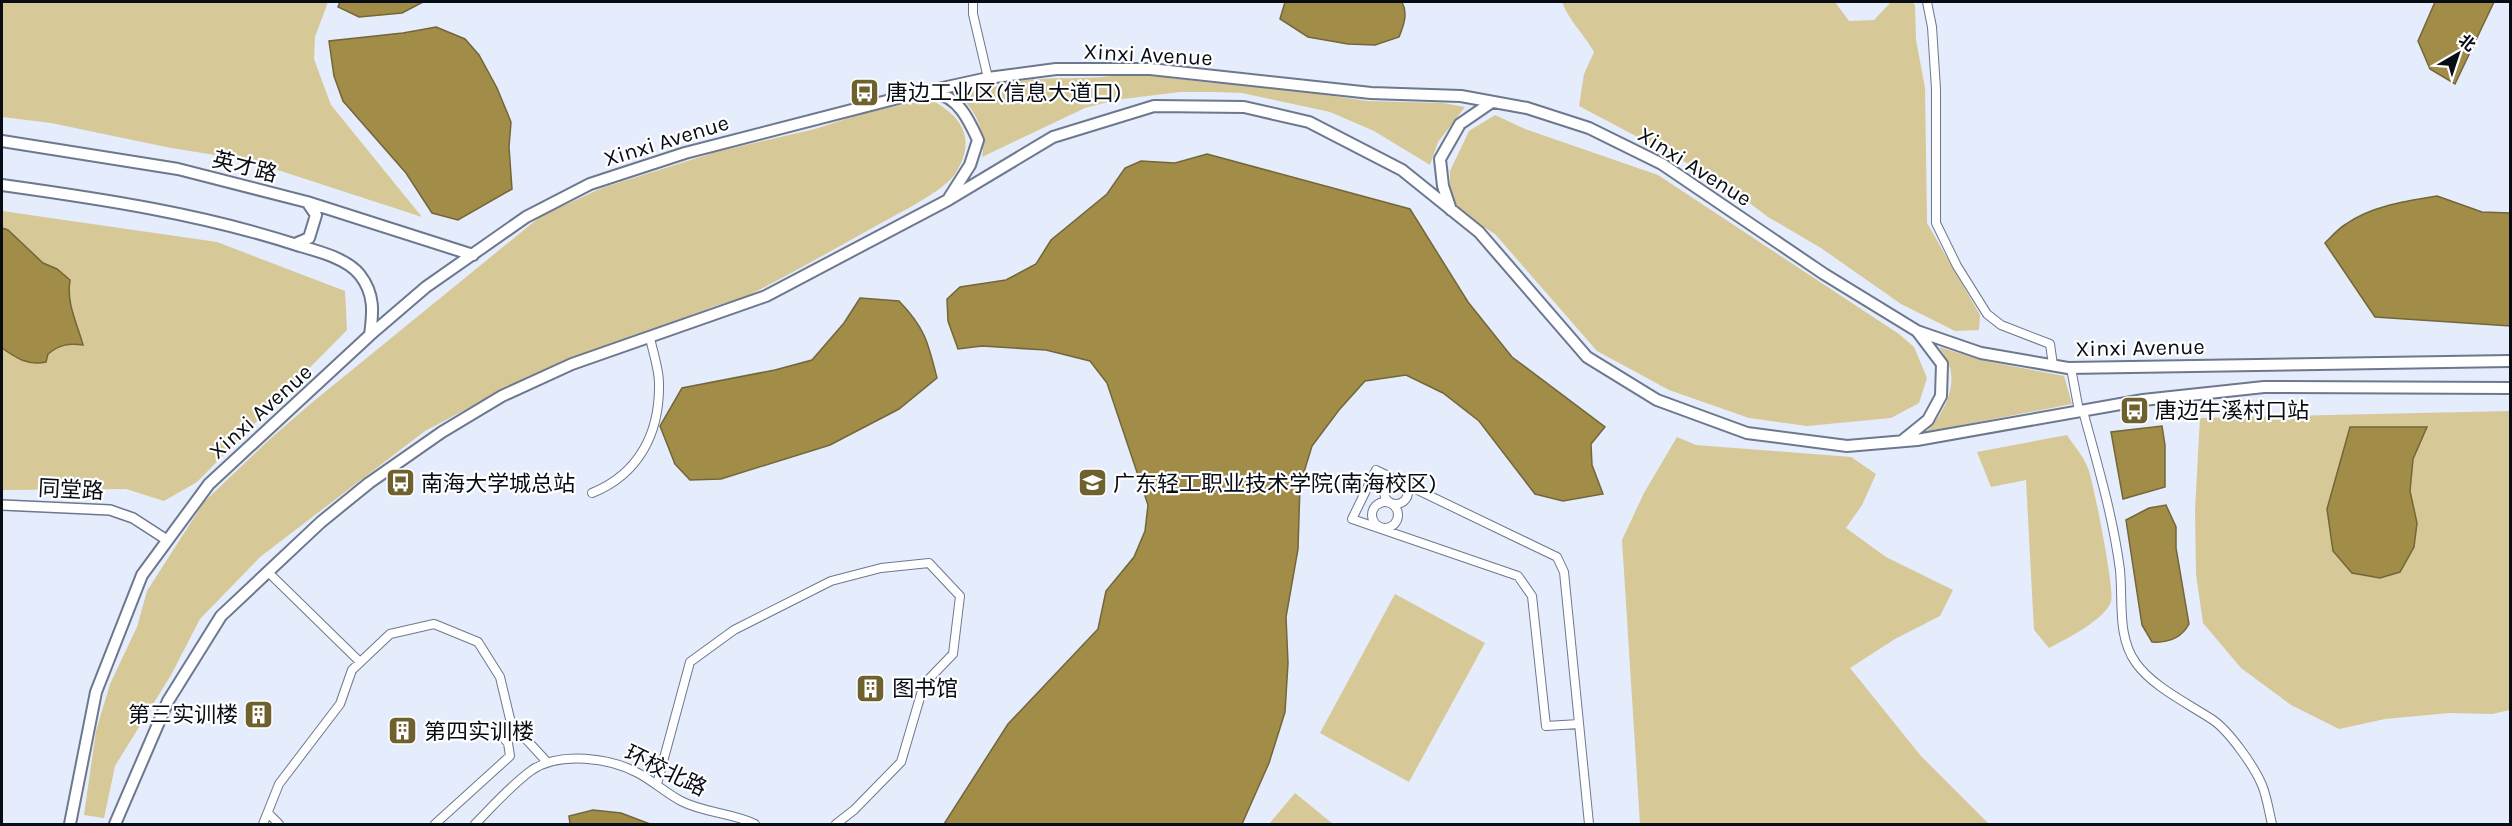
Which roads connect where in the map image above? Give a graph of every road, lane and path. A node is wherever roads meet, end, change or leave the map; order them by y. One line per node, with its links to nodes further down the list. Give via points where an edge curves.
1 (974, 2): 3 (street, via 973,14)
2 (1927, 2): 17 (street, via 1936,88 1936,223 1987,314 2001,325 2050,344)
3 (988, 78): 4 (main road, Xinxi Avenue); 5 (main road, Xinxi Avenue, via 1056,69 1150,69)
4 (925, 92): 8 (main road, via 947,94 966,115 978,140 970,165); 12 (main road, Xinxi Avenue, via 685,153 590,184 526,217)
5 (1492, 102): 10 (main road, via 1460,124 1440,159 1443,186); 13 (main road, Xinxi Avenue, via 1527,108 1589,128 1662,164 1824,274)
6 (2, 141): 9 (main road, 英才路, via 178,169)
7 (2, 185): 11 (main road, via 120,202)
8 (948, 200): 10 (main road, via 1053,136 1154,106 1244,107 1309,122 1402,170); 15 (main road, via 766,296)
9 (307, 202): 11 (main road, via 316,215 314,224 309,238); 12 (main road, 英才路)
10 (1452, 210): 21 (main road, via 1479,232 1587,357 1657,400 1747,433 1847,446)
11 (295, 244): 14 (main road, via 333,256 359,273 374,307)
12 (472, 255): 14 (main road, Xinxi Avenue, via 426,287)
13 (1917, 331): 17 (main road, Xinxi Avenue, via 1981,353); 21 (main road, via 1942,364 1941,396 1928,420)
14 (370, 335): 27 (main road, Xinxi Avenue, via 209,484)
15 (650, 338): 23 (street, via 660,381 656,425 642,454 610,486); 28 (main road, via 572,364 502,396 442,432 369,483)
16 (2511, 361): 18 (main road, Xinxi Avenue)
17 (2053, 365): 18 (main road, Xinxi Avenue)
18 (2071, 368): 20 (street)
19 (2511, 388): 20 (main road, via 2264,387)
20 (2081, 411): 21 (main road); 44 (street, via 2104,486 2120,571 2127,644 2136,664 2232,737 2262,785)
21 (1901, 441)
22 (1401, 481): 24 (street, via 1393,480 1386,485 1384,493); 24 (street, via 1407,497 1401,503); 26 (street, via 1376,470 1352,519); 31 (street, via 1557,557 1564,572)
23 (592, 493)
24 (1390, 503): 26 (street, via 1381,502 1372,511); 26 (street, via 1397,508 1397,521 1387,528)
25 (2, 505): 27 (street, 同堂路, via 110,510 133,518)
26 (1379, 527): 31 (street, via 1518,576 1532,596 1546,726)
27 (168, 540): 35 (main road, Xinxi Avenue, via 142,575 96,692)
28 (268, 572): 29 (street); 36 (main road, via 220,616 168,701)
29 (360, 662): 30 (street, via 390,634 434,624 478,642 500,677); 34 (street, via 352,670 340,704 279,784)
30 (511, 723): 32 (street); 39 (street, via 498,732 508,743 510,756)
31 (1579, 724): 43 (street)
32 (547, 762): 33 (street, 环校北路, via 585,758 614,763); 40 (street, 环校北路, via 505,793)
33 (657, 784): 41 (street, 环校北路, via 681,801); 42 (street, via 690,662 734,630 831,581 881,568 929,564 960,596 953,654 924,684 901,762)
34 (268, 813): 37 (street); 38 (street)
35 (70, 825)
36 (115, 825)
37 (264, 825)
38 (279, 825)
39 (435, 825)
40 (475, 825)
41 (756, 825)
42 (836, 825)
43 (1589, 825)
44 (2272, 825)

